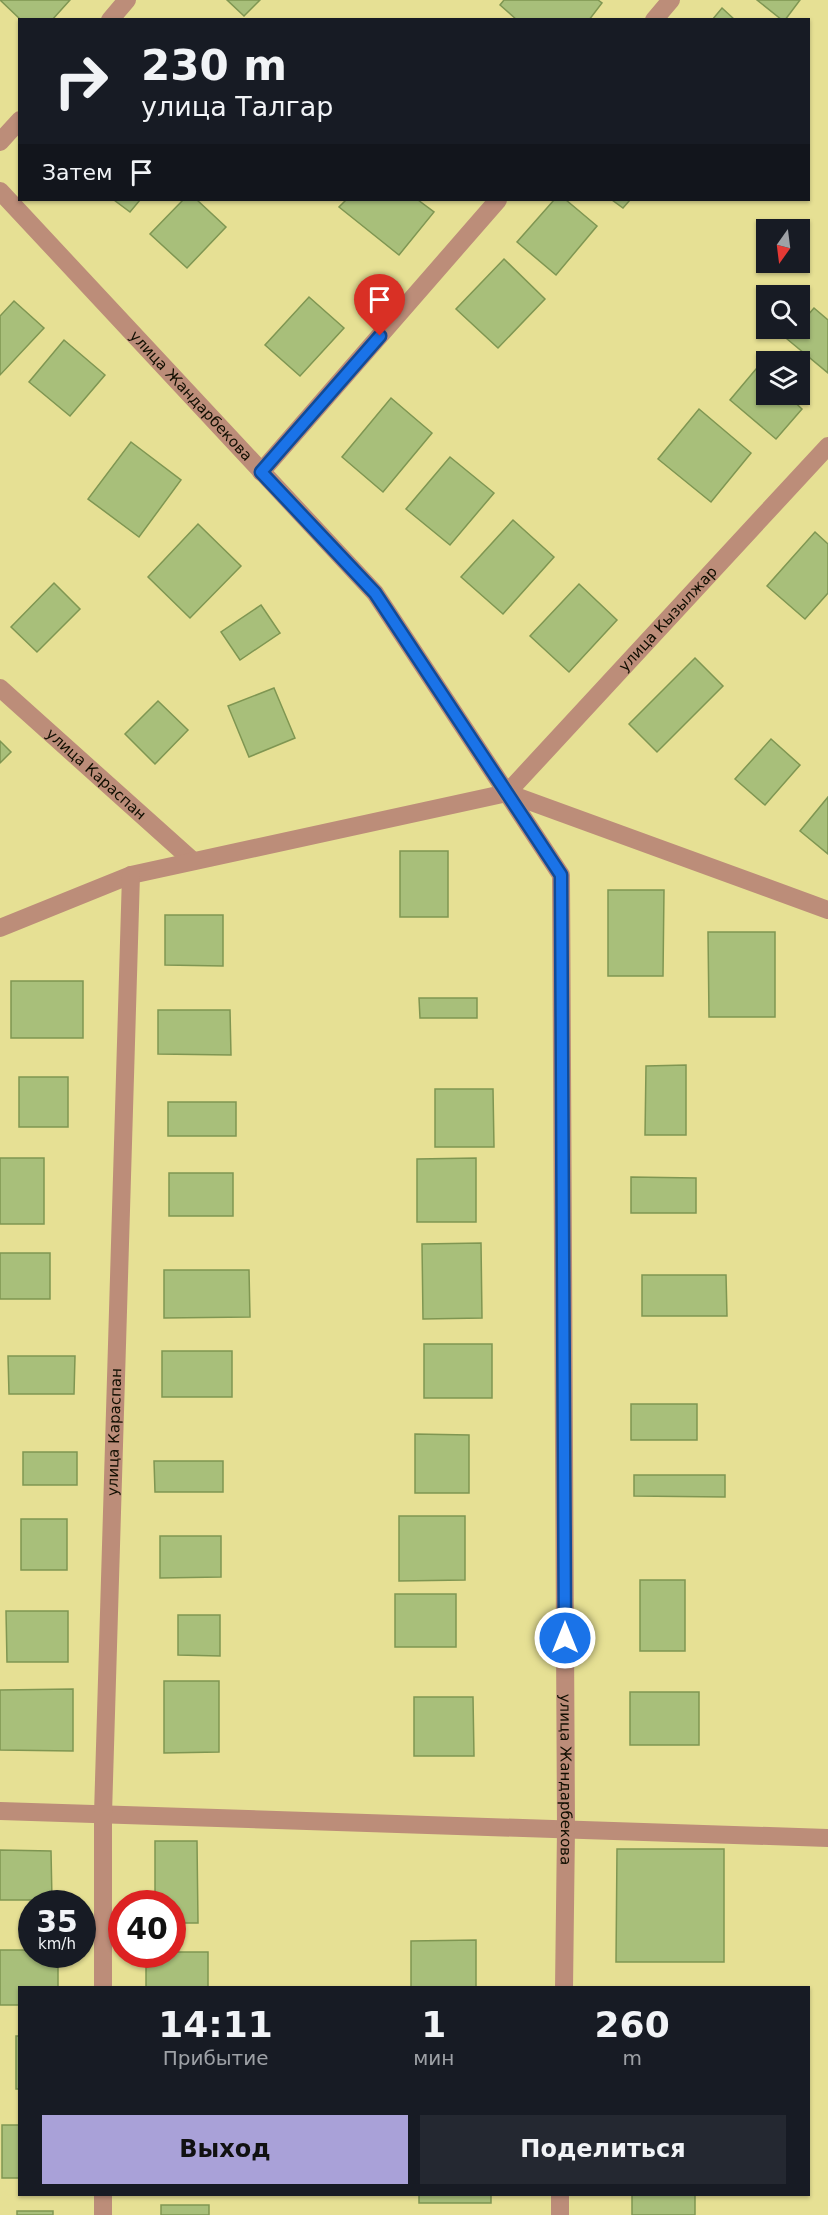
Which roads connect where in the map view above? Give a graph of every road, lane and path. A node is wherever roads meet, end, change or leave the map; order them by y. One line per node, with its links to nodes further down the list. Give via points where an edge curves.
1 (127, 0): 3 (street)
2 (671, 0): 4 (street)
3 (112, 18)
4 (656, 18)
5 (18, 122): 6 (street)
6 (0, 142)
7 (0, 191): 10 (street, улица Жандарбекова)
8 (497, 201): 10 (street)
9 (828, 446): 12 (street, улица Кызылжар)
10 (261, 472): 12 (street, улица Жандарбекова, via 375,593)
11 (0, 688): 13 (street, улица Караспан)
12 (507, 793): 13 (street); 15 (street); 19 (street, улица Жандарбекова, via 561,875)
13 (193, 861): 14 (street)
14 (131, 875): 16 (street); 18 (street, улица Караспан)
15 (828, 910)
16 (0, 928)
17 (0, 1811): 18 (street)
18 (103, 1814): 19 (street); 21 (street, улица Караспан)
19 (566, 1829): 20 (street); 22 (street, улица Жандарбекова)
20 (828, 1838)
21 (103, 1986)
22 (564, 1986)
23 (103, 2196): 25 (street)
24 (560, 2196): 26 (street)
25 (103, 2215)
26 (560, 2215)

